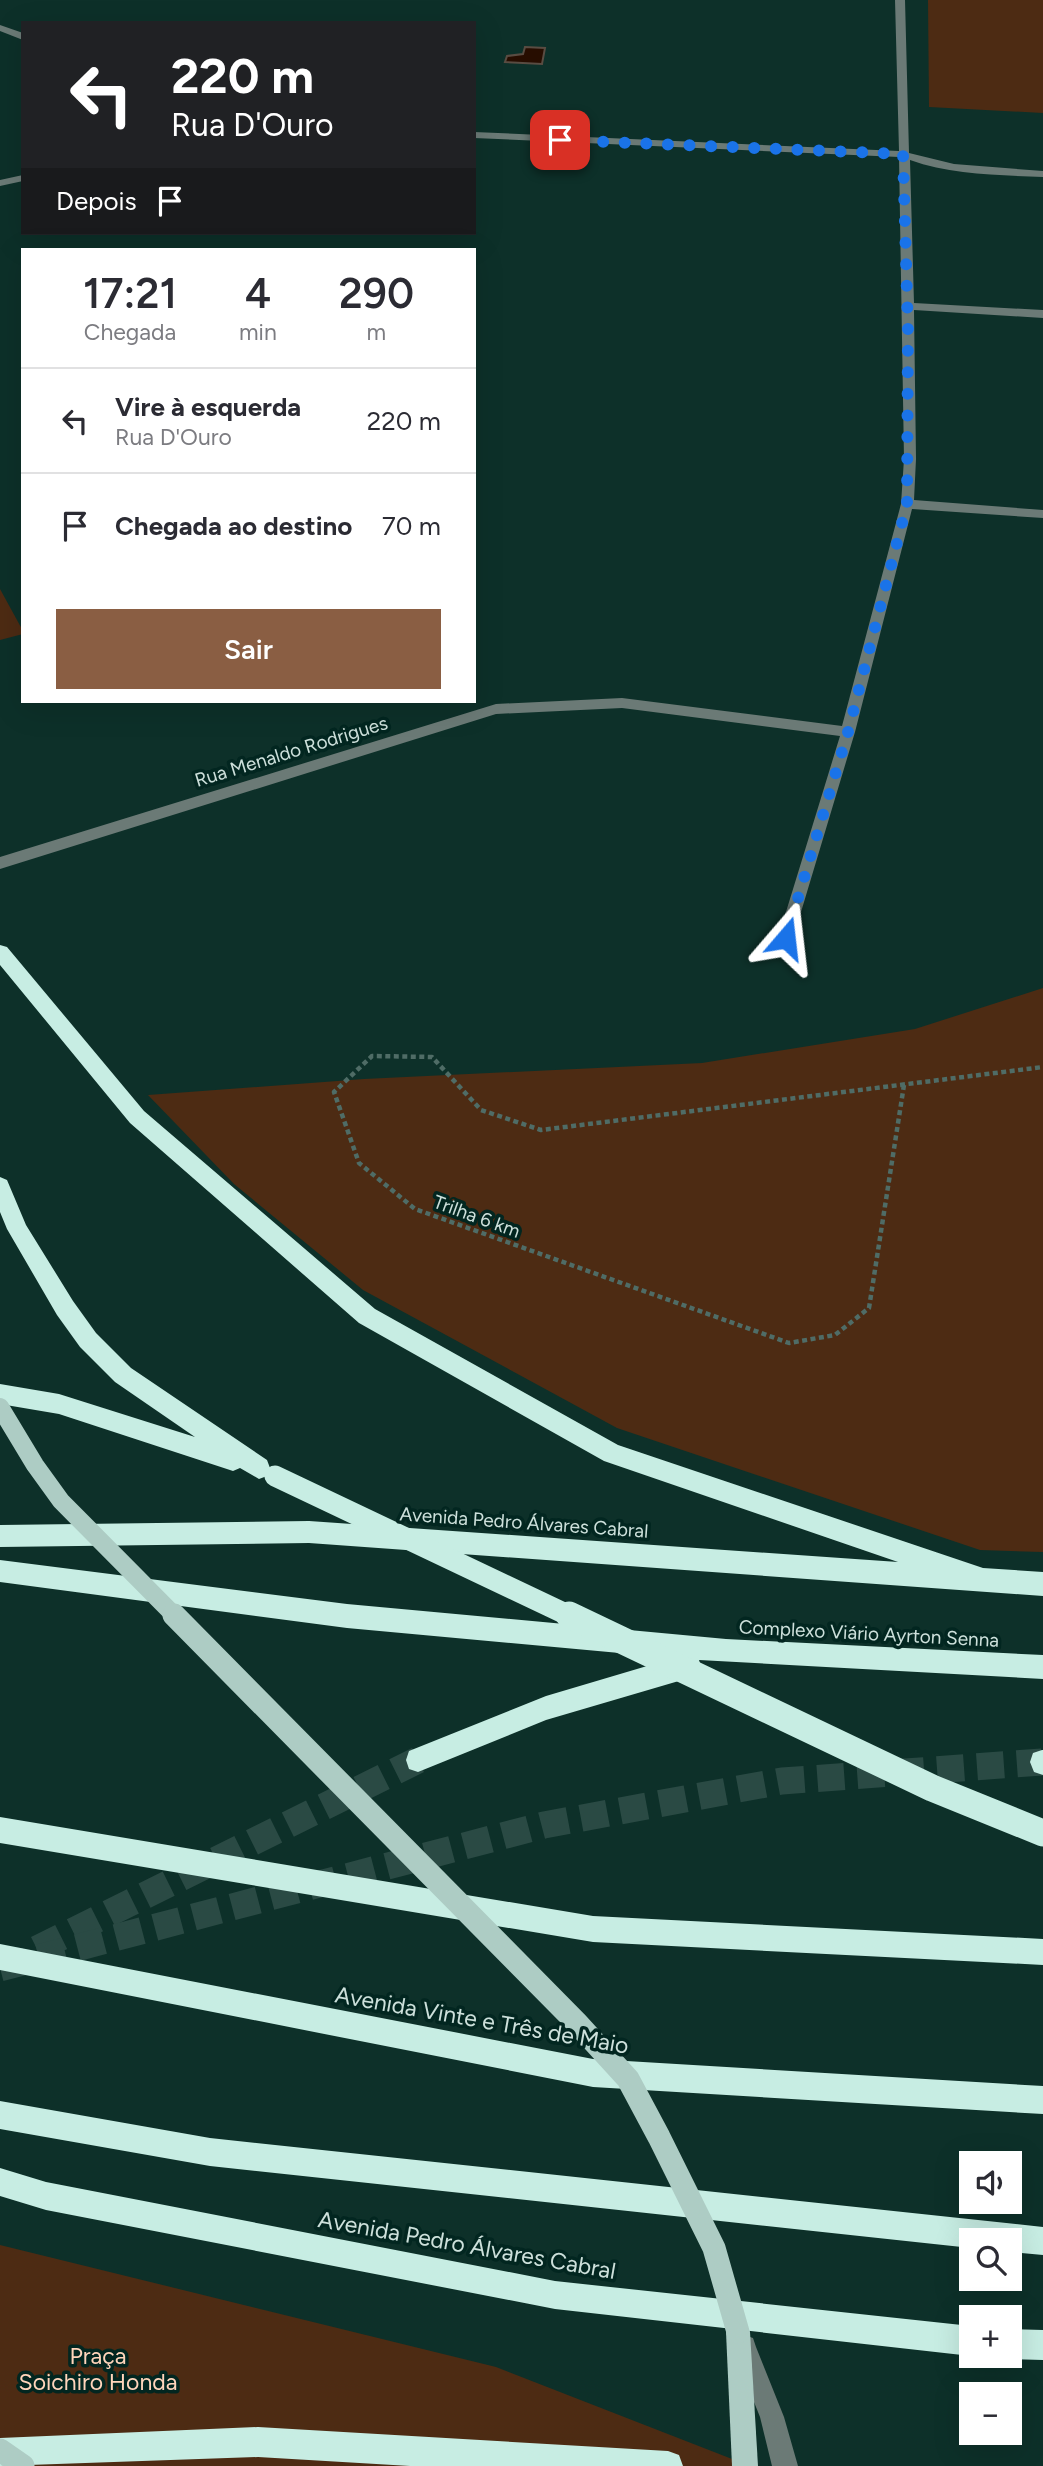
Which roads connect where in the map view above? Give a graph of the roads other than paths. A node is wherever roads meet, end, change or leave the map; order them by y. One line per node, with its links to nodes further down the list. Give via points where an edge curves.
1 (900, 0): 5 (street)
2 (0, 28): 3 (street)
3 (21, 36)
4 (476, 135): 5 (street)
5 (903, 154): 6 (street, via 950,168); 9 (street)
6 (1043, 174)
7 (21, 178): 8 (street)
8 (0, 183)
9 (908, 306): 10 (street); 11 (street)
10 (1043, 314)
11 (907, 504): 12 (street); 13 (street)
12 (1043, 514)
13 (848, 732): 14 (street, Rua Menaldo Rodrigues, via 622,703 496,709); 15 (street)
14 (0, 863)
15 (786, 938)
16 (0, 952): 23 (highway, via 137,1117 367,1316 612,1454)
17 (0, 1186): 20 (highway, via 17,1228 88,1340 123,1375)
18 (0, 1394): 20 (highway, via 98,1415)
19 (0, 1407): 36 (main road, bridge, via 61,1501 628,2079 714,2248)
20 (267, 1472): 29 (highway, bridge, via 932,1788)
21 (0, 1536): 23 (highway, Avenida Pedro Álvares Cabral, via 309,1532)
22 (0, 1571): 25 (highway, via 347,1616)
23 (981, 1579): 24 (highway, Avenida Pedro Álvares Cabral)
24 (1043, 1584)
25 (726, 1651): 26 (highway, Complexo Viário Ayrton Senna); 27 (highway, Complexo Viário Ayrton Senna, via 679,1670 546,1708)
26 (1043, 1667)
27 (418, 1760)
28 (0, 1830): 30 (highway, via 593,1929)
29 (1043, 1833)
30 (1043, 1952)
31 (0, 1958): 32 (highway, Avenida Vinte e Três de Maio, via 593,2073)
32 (1043, 2099)
33 (0, 2115): 35 (highway, via 210,2152)
34 (0, 2182): 37 (highway, Avenida Pedro Álvares Cabral, via 46,2196 555,2295)
35 (1036, 2241)
36 (738, 2332): 44 (main road); 45 (street, via 772,2417)
37 (959, 2340)
38 (1022, 2344): 39 (highway)
39 (1043, 2345)
40 (0, 2451): 41 (highway, via 258,2442); 42 (main road, bridge)
41 (386, 2457): 43 (highway)
42 (23, 2466)
43 (668, 2466)
44 (746, 2466)
45 (785, 2466)

